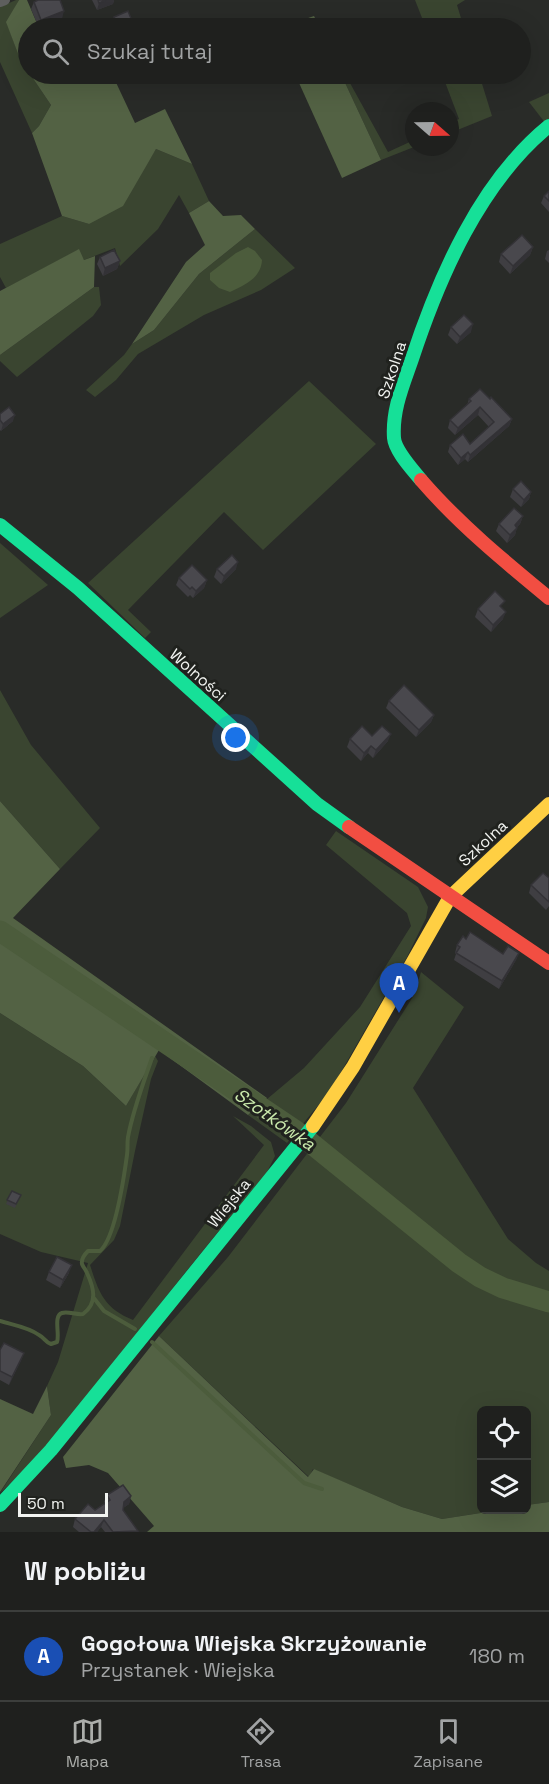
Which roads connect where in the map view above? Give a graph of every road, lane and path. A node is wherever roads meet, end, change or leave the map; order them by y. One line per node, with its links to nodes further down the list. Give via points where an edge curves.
1 (5, 0): 2 (street)
2 (0, 2)
3 (549, 126): 5 (street, Szkolna, via 495,183 428,311 396,406 394,441 407,464 441,502)
4 (0, 525): 7 (street, Wolności, via 78,588 317,804)
5 (549, 598)
6 (549, 804): 7 (street, Szkolna)
7 (450, 897): 8 (street, Wolności); 9 (street, Wiejska, via 353,1067 312,1127 51,1450)
8 (549, 963)
9 (1, 1503)

